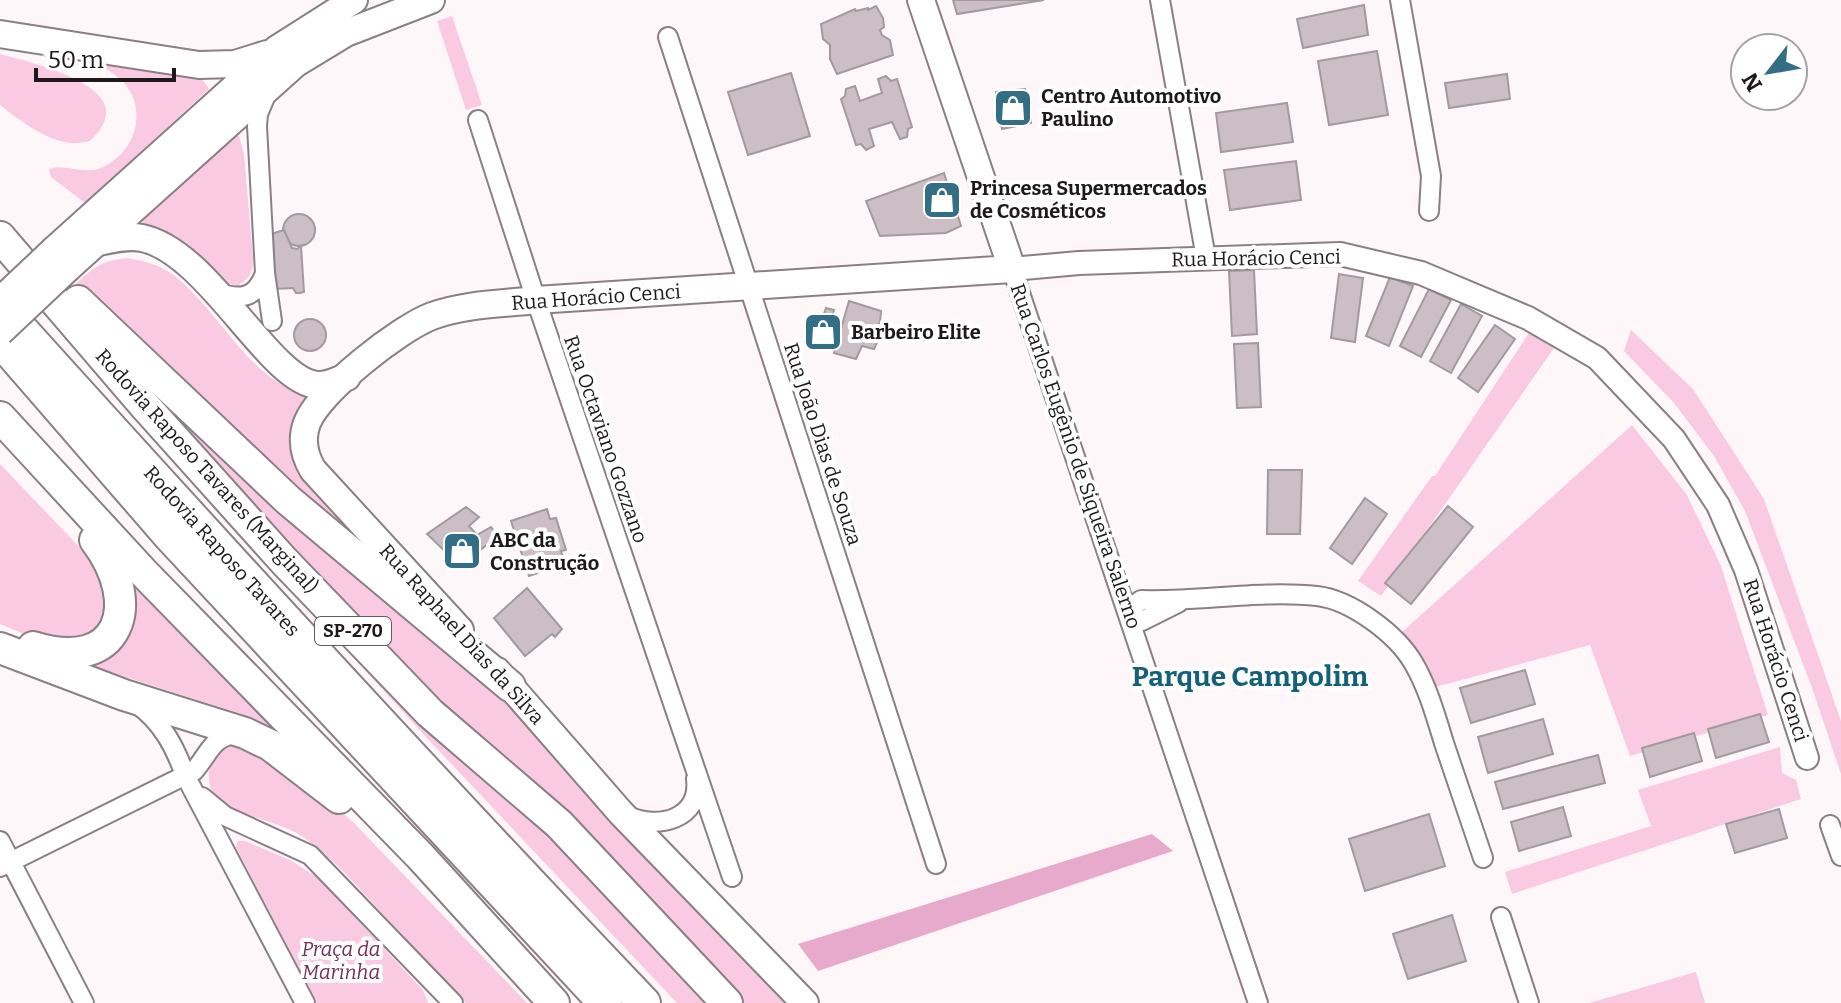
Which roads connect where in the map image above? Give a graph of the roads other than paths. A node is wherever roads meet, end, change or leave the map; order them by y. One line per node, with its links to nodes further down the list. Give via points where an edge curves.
1 (431, 0): 9 (main road, via 346,33 295,64)
2 (921, 0): 14 (main road, Rua Carlos Eugênio de Siqueira Salerno)
3 (1160, 0): 17 (street)
4 (1400, 0): 12 (street, via 1431,176)
5 (350, 1): 8 (main road)
6 (0, 34): 8 (main road, via 199,65 235,64)
7 (668, 37): 21 (street, Rua João Dias de Souza)
8 (277, 49): 11 (main road)
9 (269, 89): 11 (main road); 23 (street, via 257,126 265,273)
10 (478, 120): 24 (street, Rua Octaviano Gozzano)
11 (142, 186): 16 (main road); 18 (main road)
12 (1429, 211)
13 (0, 225): 34 (highway, via 288,500)
14 (998, 226): 19 (main road, Rua Carlos Eugênio de Siqueira Salerno); 20 (main road, via 989,258)
15 (0, 237): 57 (highway, Rodovia Raposo Tavares (Marginal) / SP-270, via 284,561 430,713 559,824)
16 (94, 243): 18 (main road); 22 (main road, via 121,238 158,243)
17 (1206, 258): 19 (street, Rua Horácio Cenci); 37 (street, Rua Horácio Cenci, via 1340,254 1421,273 1528,318 1597,358 1674,439 1718,505 1746,570)
18 (61, 259): 25 (main road, bridge); 27 (main road, bridge)
19 (1012, 269): 20 (main road, Rua Horácio Cenci); 31 (street, Rua Carlos Eugênio de Siqueira Salerno)
20 (962, 274): 21 (main road, Rua Horácio Cenci)
21 (751, 287): 24 (main road, Rua Horácio Cenci); 48 (street, Rua João Dias de Souza)
22 (217, 292): 23 (street, via 231,298); 29 (main road, via 295,376 315,385)
23 (260, 296): 26 (street)
24 (536, 300): 29 (main road, Rua Horácio Cenci, via 433,316 406,328); 38 (street, Rua Octaviano Gozzano)
25 (0, 303): 56 (highway, Rodovia Raposo Tavares / SP-270, via 246,579)
26 (272, 321)
27 (0, 332)
28 (0, 340): 55 (highway, Rodovia Raposo Tavares, via 169,535)
29 (347, 376): 34 (main road, Rua Raphael Dias da Silva, via 309,418 303,441 308,462)
30 (7, 425): 32 (highway, via 108,558 120,587 120,618 110,636 77,653 54,654); 51 (highway)
31 (1130, 614): 46 (street, via 1141,600 1261,594 1320,596 1374,622 1397,641 1419,675); 59 (street, Rua Carlos Eugênio de Siqueira Salerno)
32 (0, 635)
33 (0, 648): 35 (highway)
34 (510, 686): 40 (main road, Rua Raphael Dias da Silva)
35 (124, 695): 36 (highway); 39 (street, via 165,731)
36 (245, 733): 39 (street, via 219,738); 51 (highway, via 330,789)
37 (1807, 758)
38 (695, 772): 40 (street, via 695,800 674,818 657,824); 49 (street, Rua Octaviano Gozzano)
39 (185, 775): 42 (street, via 213,808); 44 (street); 47 (street)
40 (621, 813): 58 (main road, Rua Raphael Dias da Silva)
41 (1830, 825): 45 (street)
42 (256, 830): 44 (street, via 228,828); 54 (street, via 310,855)
43 (0, 841): 47 (street)
44 (224, 845): 53 (street)
45 (1841, 856)
46 (1483, 858)
47 (5, 864): 52 (street)
48 (936, 864)
49 (732, 877)
50 (1501, 917): 60 (street)
51 (550, 999)
52 (84, 1003)
53 (305, 1003)
54 (453, 1003)
55 (605, 1003)
56 (644, 1003)
57 (727, 1003)
58 (805, 1003)
59 (1258, 1003)
60 (1529, 1003)

